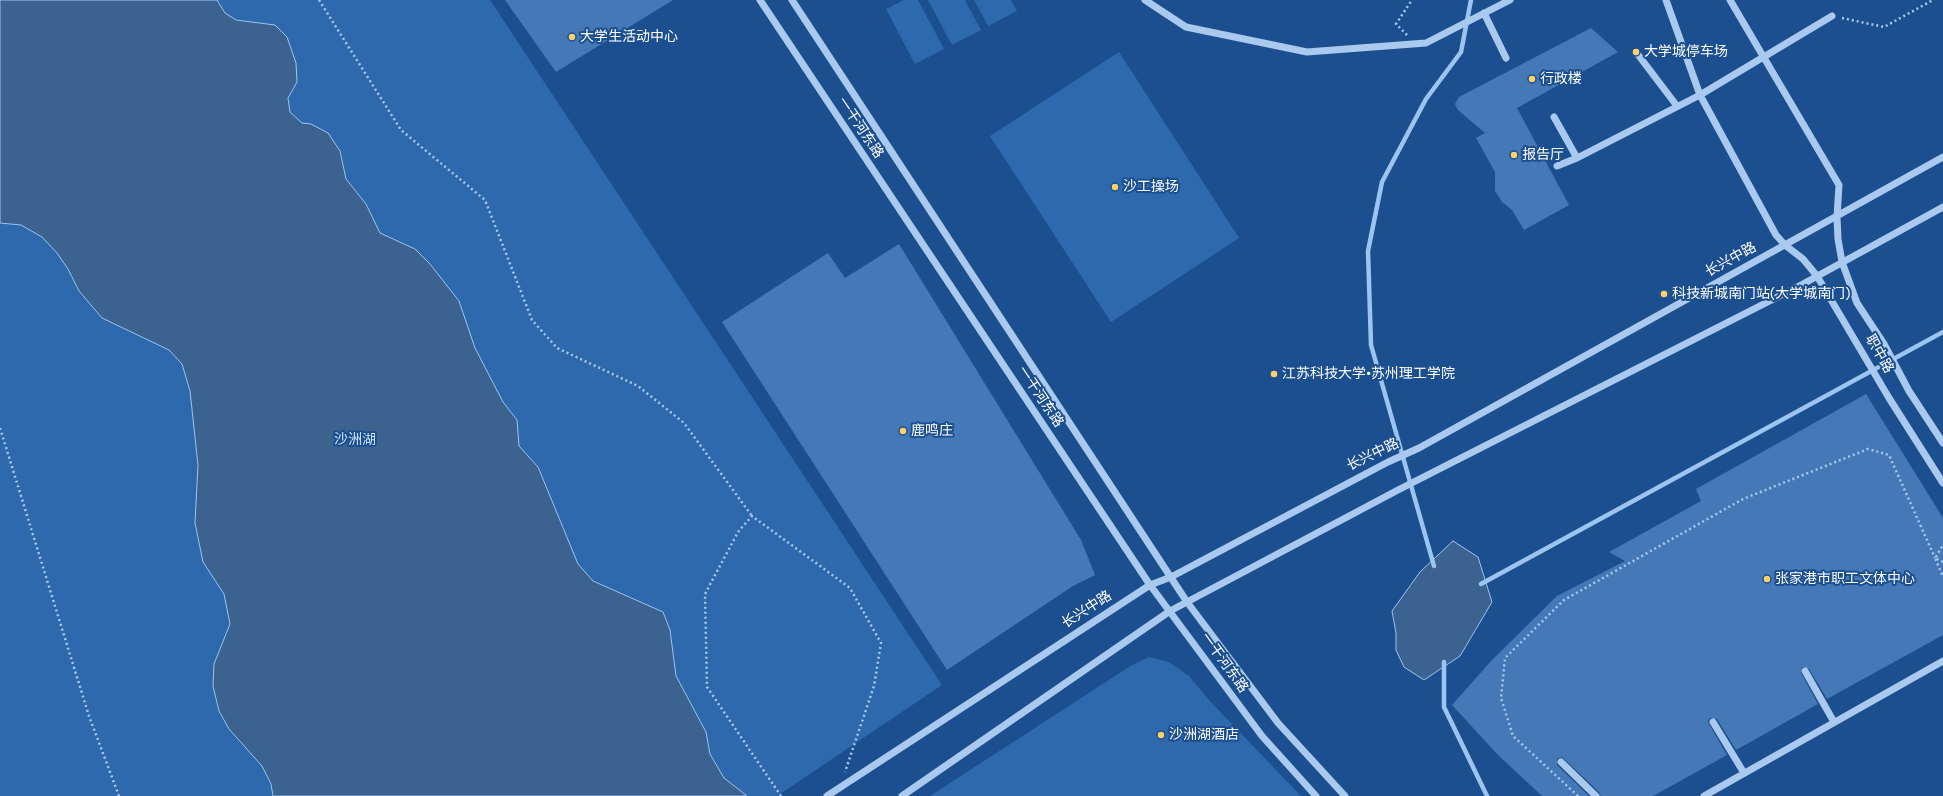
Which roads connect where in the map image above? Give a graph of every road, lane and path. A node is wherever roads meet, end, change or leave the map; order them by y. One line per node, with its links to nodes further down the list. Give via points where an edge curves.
1 (319, 0): 30 (path, via 401,130 485,200 532,320 557,348 638,386 684,424)
2 (760, 0): 36 (street, 一干河东路)
3 (792, 0): 34 (street, 一干河东路)
4 (1145, 0): 12 (street, via 1186,27 1307,52)
5 (1412, 0): 12 (path, via 1396,24)
6 (1510, 0): 10 (street)
7 (1666, 0): 16 (street, 职中路)
8 (1730, 0): 14 (street, 职中路)
9 (1933, 0): 11 (path, via 1884,27)
10 (1480, 15): 12 (street, via 1426,43); 15 (street)
11 (1832, 16): 14 (street)
12 (1415, 43)
13 (1636, 52): 17 (street)
14 (1763, 57): 16 (street); 23 (street, 职中路, via 1838,185)
15 (1506, 58)
16 (1700, 95): 17 (street); 24 (street, 职中路, via 1776,235)
17 (1677, 106): 20 (street)
18 (1554, 117): 20 (street)
19 (1943, 157): 23 (street, 长兴中路)
20 (1577, 158): 21 (street)
21 (1558, 166)
22 (1943, 207): 25 (street)
23 (1837, 217): 24 (street, 长兴中路); 25 (street, 职中路)
24 (1785, 245): 26 (street, 职中路, via 1803,259); 34 (street, 长兴中路, via 1419,448)
25 (1842, 262): 26 (street); 28 (street, 职中路, via 1857,304)
26 (1817, 276): 29 (street, 职中路); 37 (street, via 1398,490)
27 (0, 428): 46 (path, via 89,716)
28 (1943, 443)
29 (1943, 483)
30 (752, 516): 45 (path, via 850,588 881,643 874,686); 47 (path, via 738,532 705,594 707,687)
31 (1943, 545): 32 (path)
32 (1935, 558): 33 (path); 35 (path); 52 (path, via 1889,455 1868,449 1742,499 1564,600 1506,658 1501,698 1512,736)
33 (1943, 562)
34 (1171, 577): 36 (street, 长兴中路); 37 (street, 一干河东路)
35 (1943, 577)
36 (1150, 585): 38 (street, 一干河东路); 45 (street, 长兴中路)
37 (1187, 602): 38 (street); 51 (street, 一干河东路, via 1278,723)
38 (1170, 611): 49 (street); 50 (street, 一干河东路, via 1262,736)
39 (1943, 661): 42 (street)
40 (1805, 671): 42 (street)
41 (1713, 722): 44 (street)
42 (1834, 722): 44 (street)
43 (1561, 762): 53 (street)
44 (1744, 773): 54 (street)
45 (840, 786): 48 (street, 长兴中路)
46 (119, 796)
47 (780, 796)
48 (827, 796)
49 (902, 796)
50 (1316, 796)
51 (1345, 796)
52 (1578, 796)
53 (1596, 796)
54 (1704, 796)

